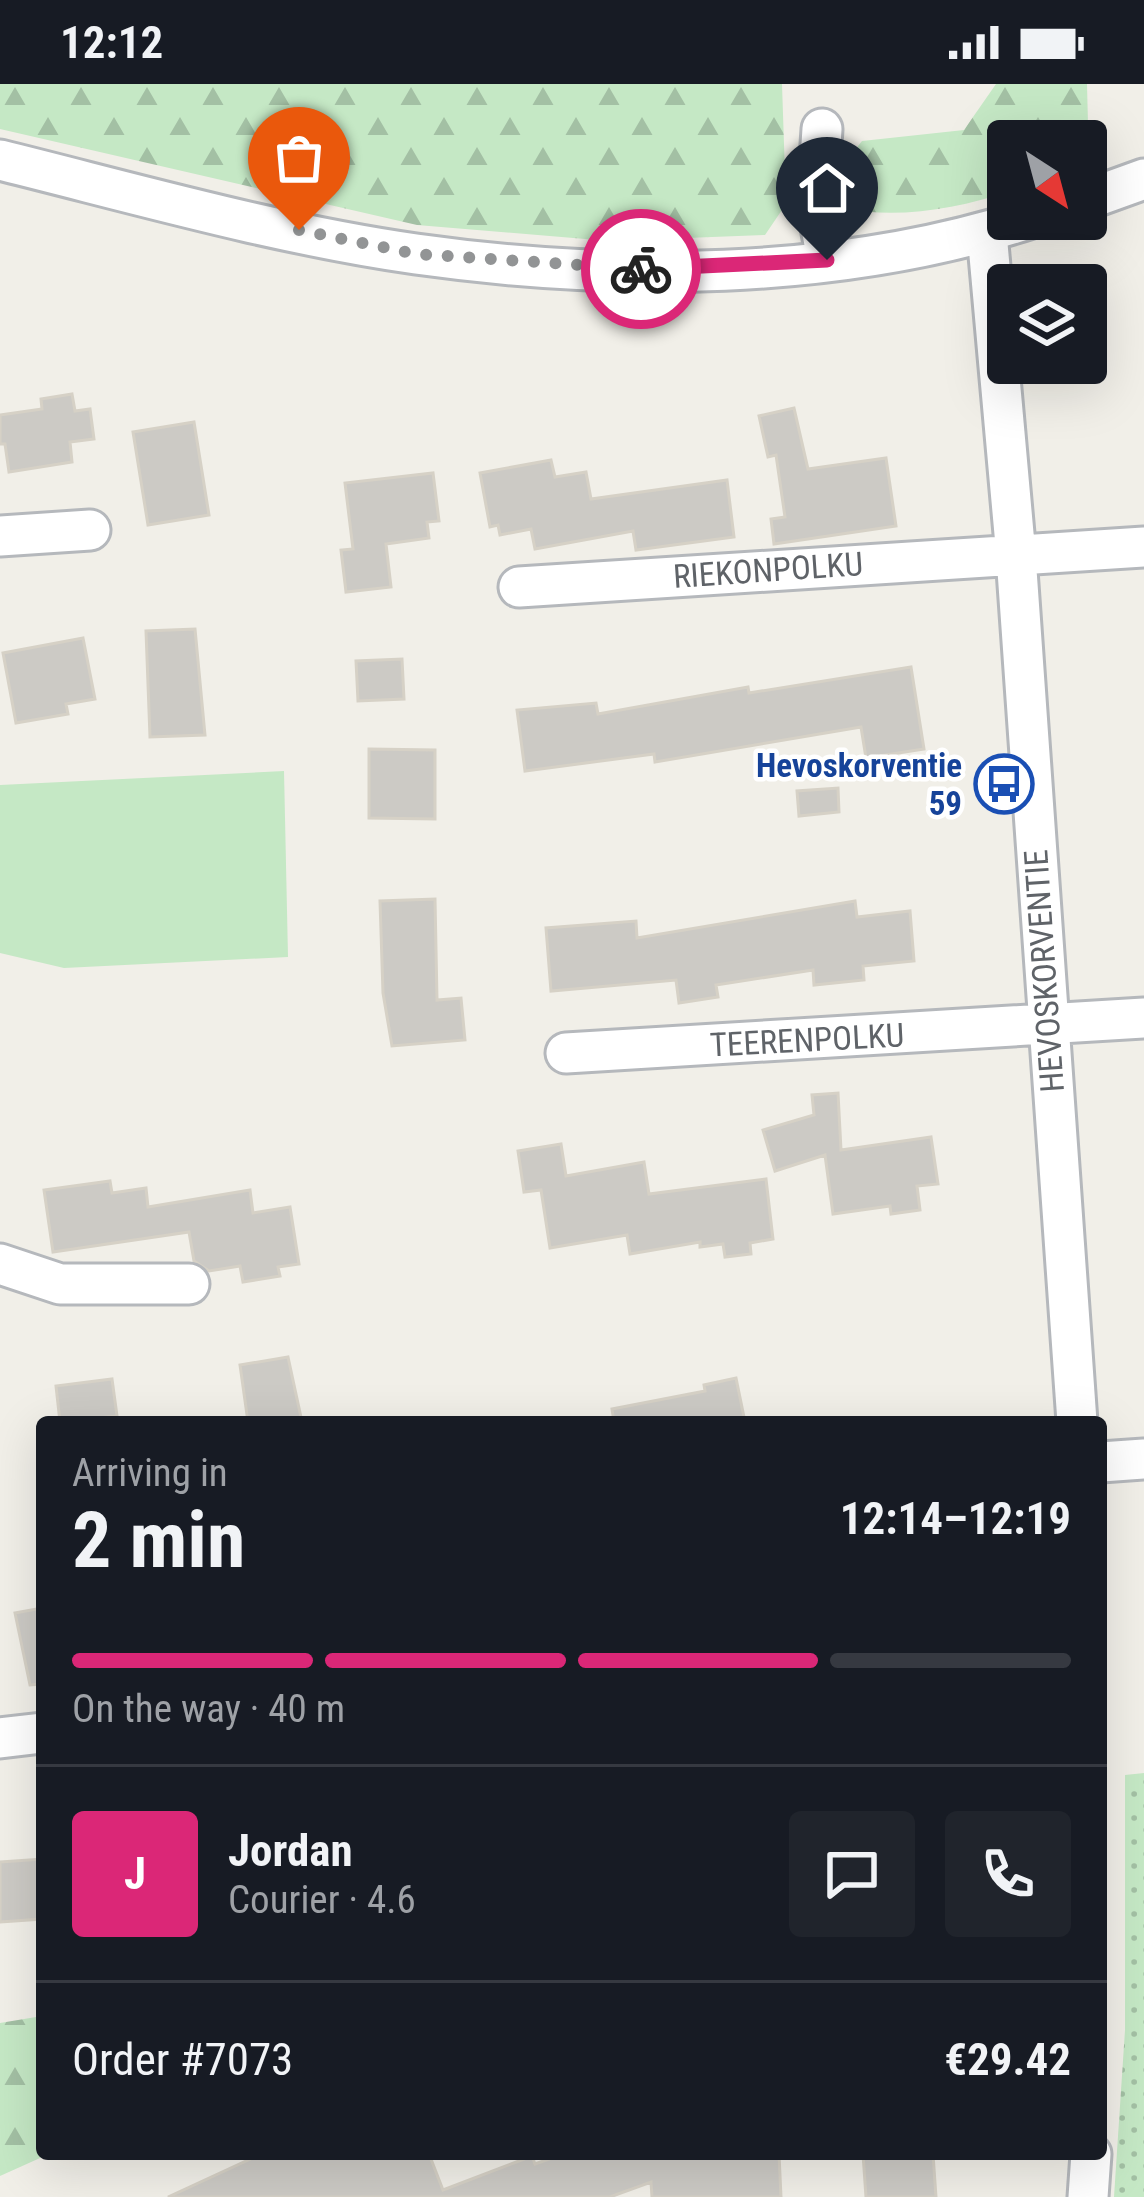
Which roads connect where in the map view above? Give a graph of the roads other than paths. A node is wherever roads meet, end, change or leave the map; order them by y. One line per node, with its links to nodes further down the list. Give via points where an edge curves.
1 (822, 129): 7 (street, via 818,205)
2 (0, 160): 7 (street, via 416,254 642,269)
3 (1144, 179): 4 (street)
4 (1107, 192)
5 (987, 232): 7 (street)
6 (988, 240): 11 (street, HEVOSKORVENTIE)
7 (827, 260)
8 (90, 530): 9 (street)
9 (0, 536)
10 (1144, 547): 11 (street, RIEKONPOLKU)
11 (1016, 556): 12 (street, RIEKONPOLKU); 14 (street, HEVOSKORVENTIE)
12 (519, 587)
13 (1144, 1018): 14 (street, TEERENPOLKU)
14 (1048, 1025): 15 (street, TEERENPOLKU); 18 (street, HEVOSKORVENTIE)
15 (566, 1053)
16 (0, 1264): 17 (street, via 60,1284)
17 (189, 1284)
18 (1077, 1416)
19 (1144, 1459): 20 (street)
20 (1107, 1462)
21 (36, 1734): 22 (street)
22 (0, 1738)
23 (1091, 2160): 24 (street)
24 (1088, 2197)

